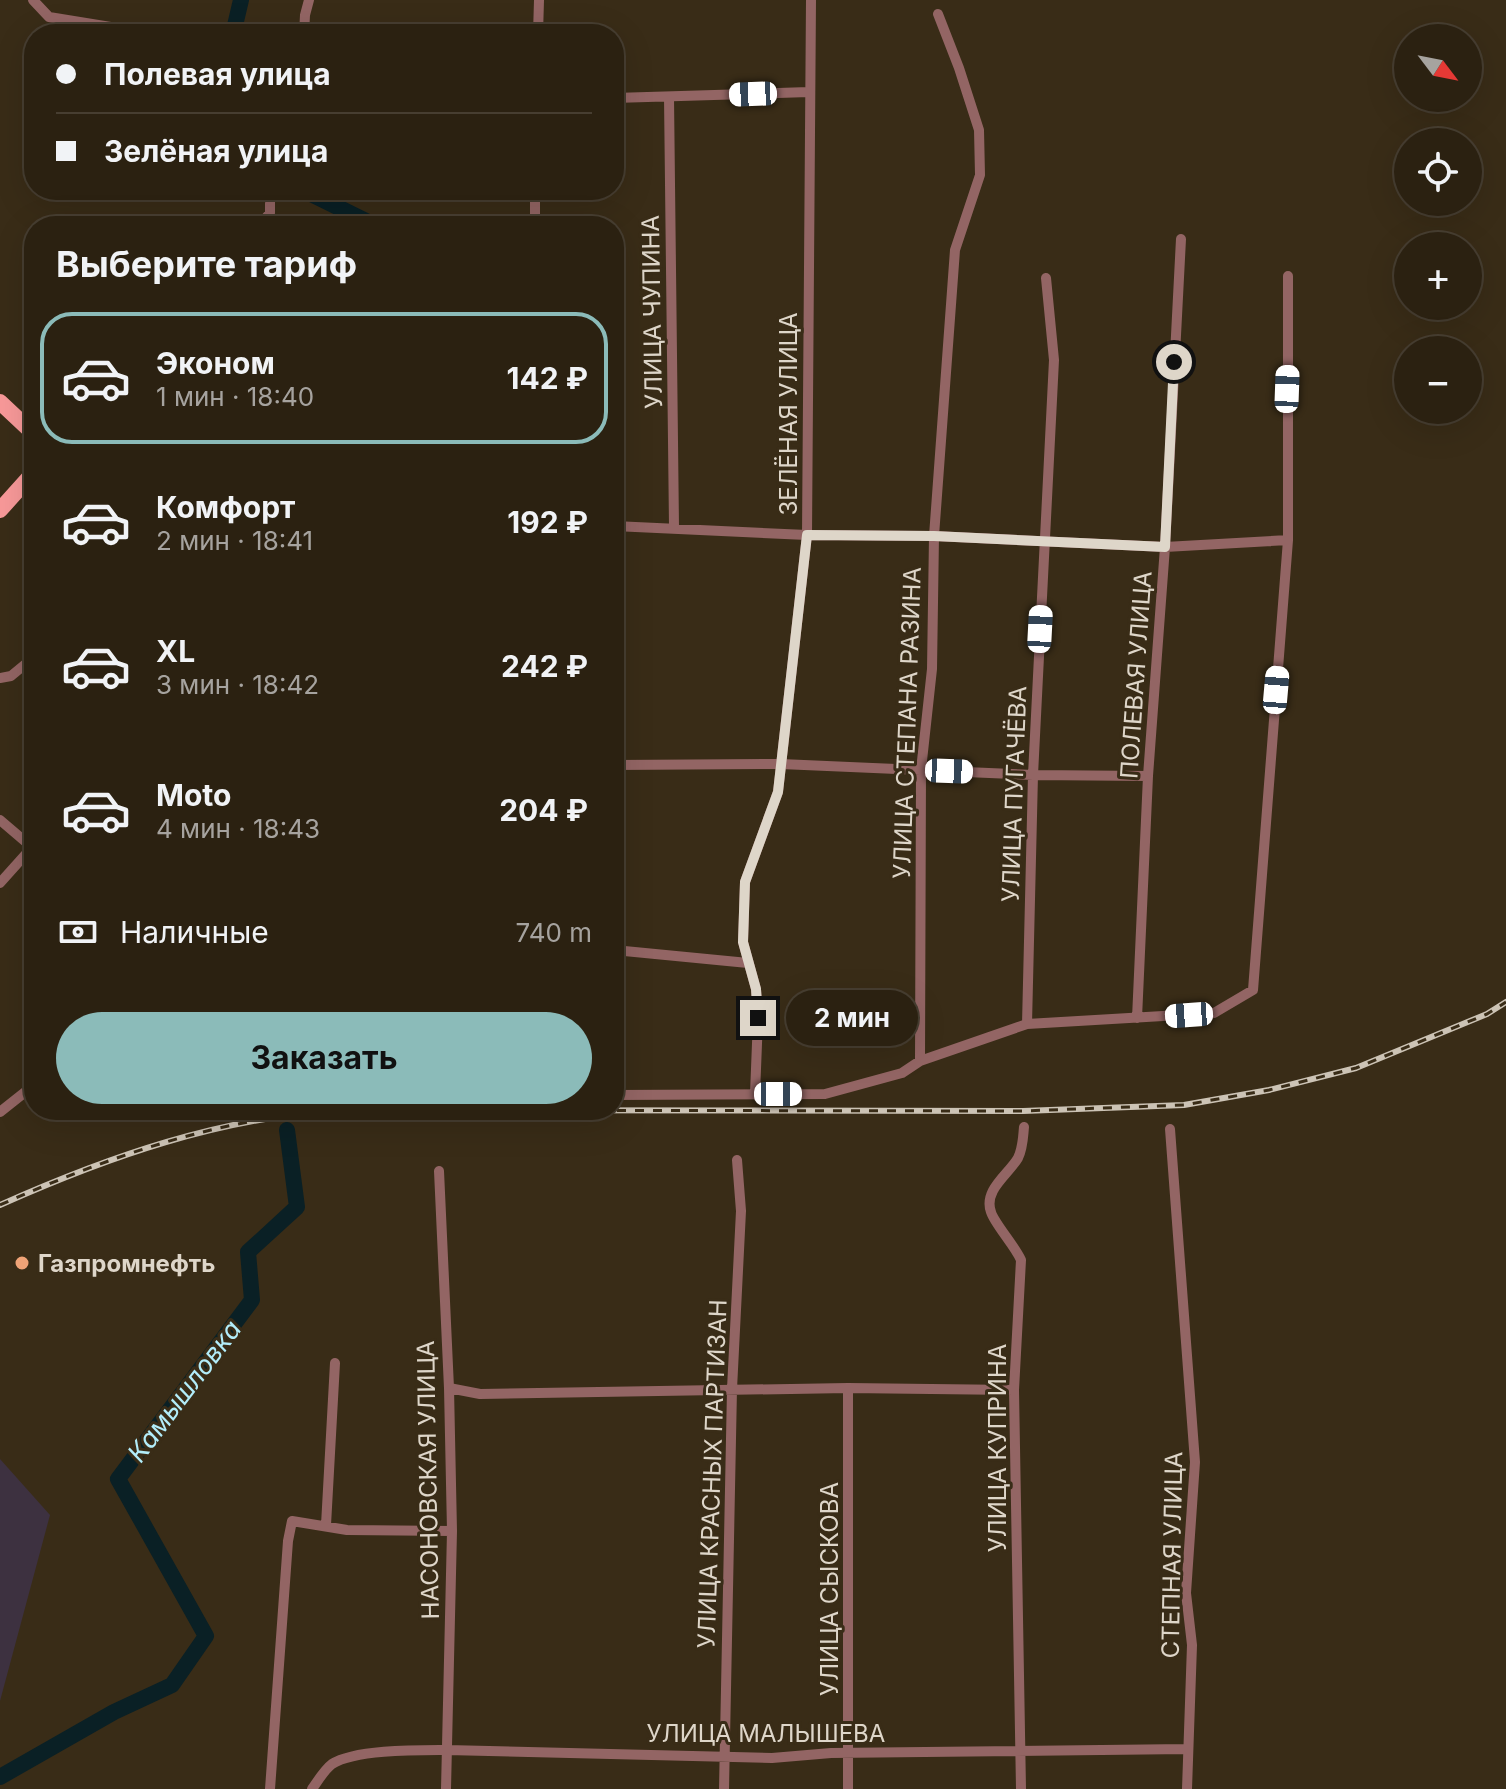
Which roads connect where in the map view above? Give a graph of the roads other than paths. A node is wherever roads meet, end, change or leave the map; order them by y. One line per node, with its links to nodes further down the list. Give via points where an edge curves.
1 (33, 0): 6 (street, via 49,17)
2 (309, 0): 7 (street)
3 (539, 0): 8 (street)
4 (811, 0): 9 (street, ЗЕЛЁНАЯ УЛИЦА)
5 (938, 14): 22 (street, УЛИЦА СТЕПАНА РАЗИНА, via 979,130 980,175 955,250)
6 (92, 24)
7 (305, 24)
8 (538, 24)
9 (809, 92): 10 (street); 21 (street, ЗЕЛЁНАЯ УЛИЦА)
10 (669, 97): 11 (street); 20 (street, УЛИЦА ЧУПИНА)
11 (624, 98)
12 (1181, 239): 25 (street, ПОЛЕВАЯ УЛИЦА)
13 (1288, 276): 23 (street)
14 (1046, 278): 24 (street, УЛИЦА ПУГАЧЁВА, via 1054,360)
15 (0, 402): 16 (main road)
16 (24, 425)
17 (24, 483): 18 (main road)
18 (0, 510)
19 (624, 526): 20 (street)
20 (674, 527): 21 (street)
21 (807, 535): 22 (street); 28 (street, ЗЕЛЁНАЯ УЛИЦА)
22 (934, 536): 24 (street); 30 (street, УЛИЦА СТЕПАНА РАЗИНА, via 932,669)
23 (1288, 540): 25 (street); 39 (street, via 1253,990 1214,1013)
24 (1045, 541): 25 (street); 31 (street, УЛИЦА ПУГАЧЁВА)
25 (1165, 547): 32 (street, ПОЛЕВАЯ УЛИЦА)
26 (24, 665): 27 (street)
27 (0, 678)
28 (781, 764): 29 (street); 30 (street); 38 (street, ЗЕЛЁНАЯ УЛИЦА, via 775,802 745,882 743,942)
29 (624, 765)
30 (921, 770): 31 (street); 41 (street, УЛИЦА СТЕПАНА РАЗИНА)
31 (1033, 775): 32 (street); 40 (street, УЛИЦА ПУГАЧЁВА)
32 (1148, 776): 39 (street, ПОЛЕВАЯ УЛИЦА)
33 (0, 820): 34 (street)
34 (24, 840)
35 (24, 857): 36 (street)
36 (0, 883)
37 (624, 951): 38 (street)
38 (748, 963): 43 (street, ЗЕЛЁНАЯ УЛИЦА, via 758,1018)
39 (1137, 1018): 40 (street)
40 (1027, 1024): 41 (street)
41 (920, 1061): 43 (street, via 902,1073 825,1094)
42 (24, 1093): 45 (street)
43 (755, 1094): 44 (street)
44 (624, 1095)
45 (0, 1112)
46 (1024, 1127): 54 (street, УЛИЦА КУПРИНА, via 1018,1159 990,1198 991,1213 1021,1260)
47 (1170, 1129): 57 (street, СТЕПНАЯ УЛИЦА, via 1195,1462 1186,1593 1192,1645)
48 (737, 1160): 53 (street, УЛИЦА КРАСНЫХ ПАРТИЗАН, via 741,1211)
49 (439, 1171): 51 (street, НАСОНОВСКАЯ УЛИЦА)
50 (335, 1363): 55 (street)
51 (449, 1388): 53 (street, via 480,1394); 56 (street, НАСОНОВСКАЯ УЛИЦА)
52 (848, 1388): 53 (street); 54 (street); 59 (street, УЛИЦА СЫСКОВА)
53 (732, 1389): 61 (street, УЛИЦА КРАСНЫХ ПАРТИЗАН)
54 (1014, 1390): 60 (street, УЛИЦА КУПРИНА)
55 (326, 1525): 56 (street); 62 (street, via 292,1521)
56 (452, 1531): 58 (street, НАСОНОВСКАЯ УЛИЦА)
57 (1187, 1749): 60 (street, УЛИЦА МАЛЫШЕВА); 68 (street, СТЕПНАЯ УЛИЦА)
58 (447, 1750): 61 (street, УЛИЦА МАЛЫШЕВА); 63 (street, УЛИЦА МАЛЫШЕВА, via 346,1757 330,1765); 64 (street, НАСОНОВСКАЯ УЛИЦА)
59 (850, 1752): 60 (street, УЛИЦА МАЛЫШЕВА); 61 (street, УЛИЦА МАЛЫШЕВА, via 772,1758); 66 (street, УЛИЦА СЫСКОВА)
60 (1021, 1752): 67 (street, УЛИЦА КУПРИНА)
61 (724, 1755): 65 (street, УЛИЦА КРАСНЫХ ПАРТИЗАН)
62 (270, 1789)
63 (312, 1789)
64 (446, 1789)
65 (724, 1789)
66 (848, 1789)
67 (1021, 1789)
68 (1187, 1789)

